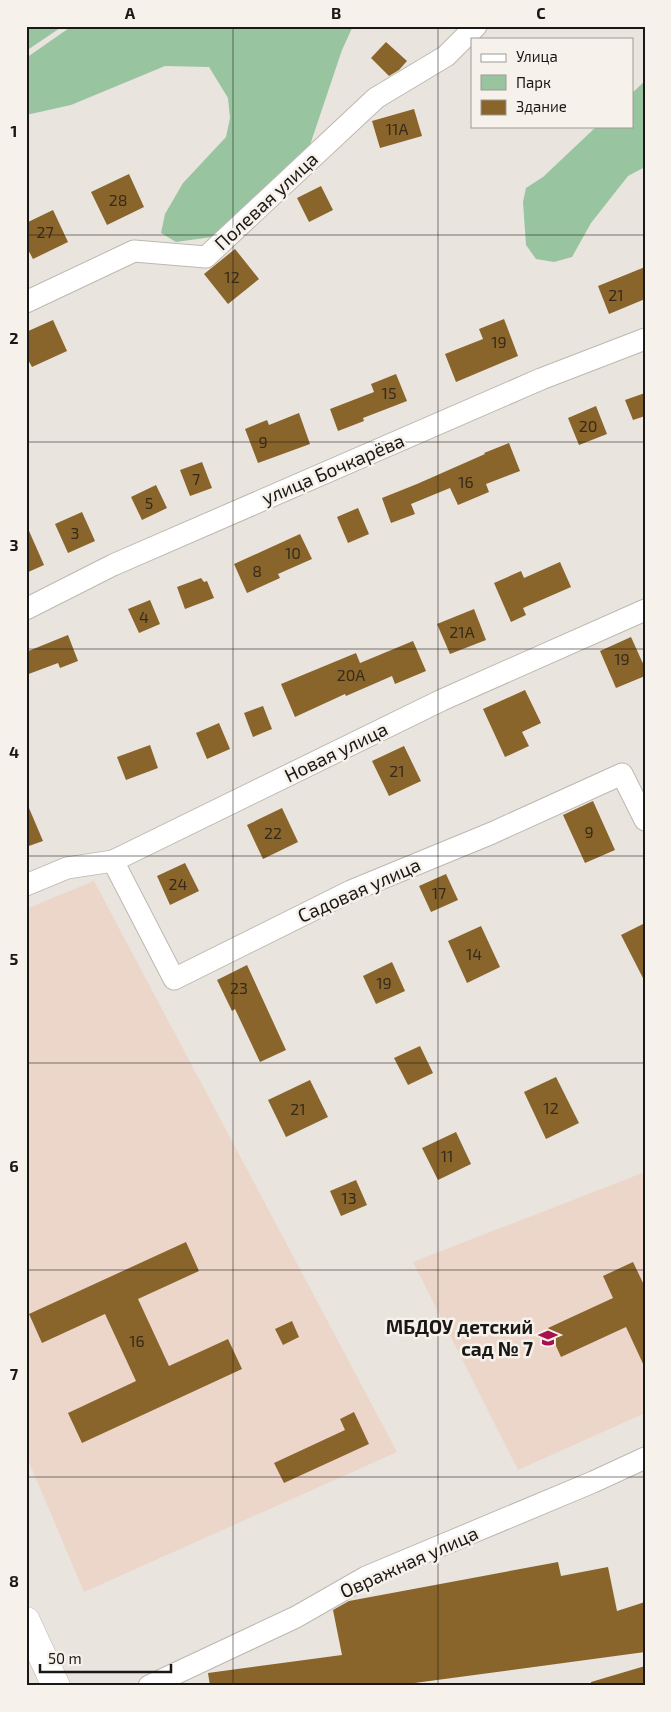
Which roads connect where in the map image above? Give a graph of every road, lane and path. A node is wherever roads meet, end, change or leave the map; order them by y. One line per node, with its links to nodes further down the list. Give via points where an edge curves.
1 (476, 26): 2 (street, Полевая улица, via 446,56 376,98 206,257 134,251)
2 (26, 302)
3 (645, 339): 4 (street, улица Бочкарёва, via 541,380 122,561)
4 (26, 609)
5 (645, 610): 7 (street, Новая улица, via 442,700)
6 (645, 820): 7 (street, Садовая улица, via 622,774 492,833 351,891 174,979)
7 (113, 861): 8 (street, Новая улица, via 67,868)
8 (26, 885)
9 (645, 1458): 12 (street, Овражная улица, via 366,1577 296,1617)
10 (26, 1620): 11 (main road)
11 (56, 1686)
12 (149, 1686)

